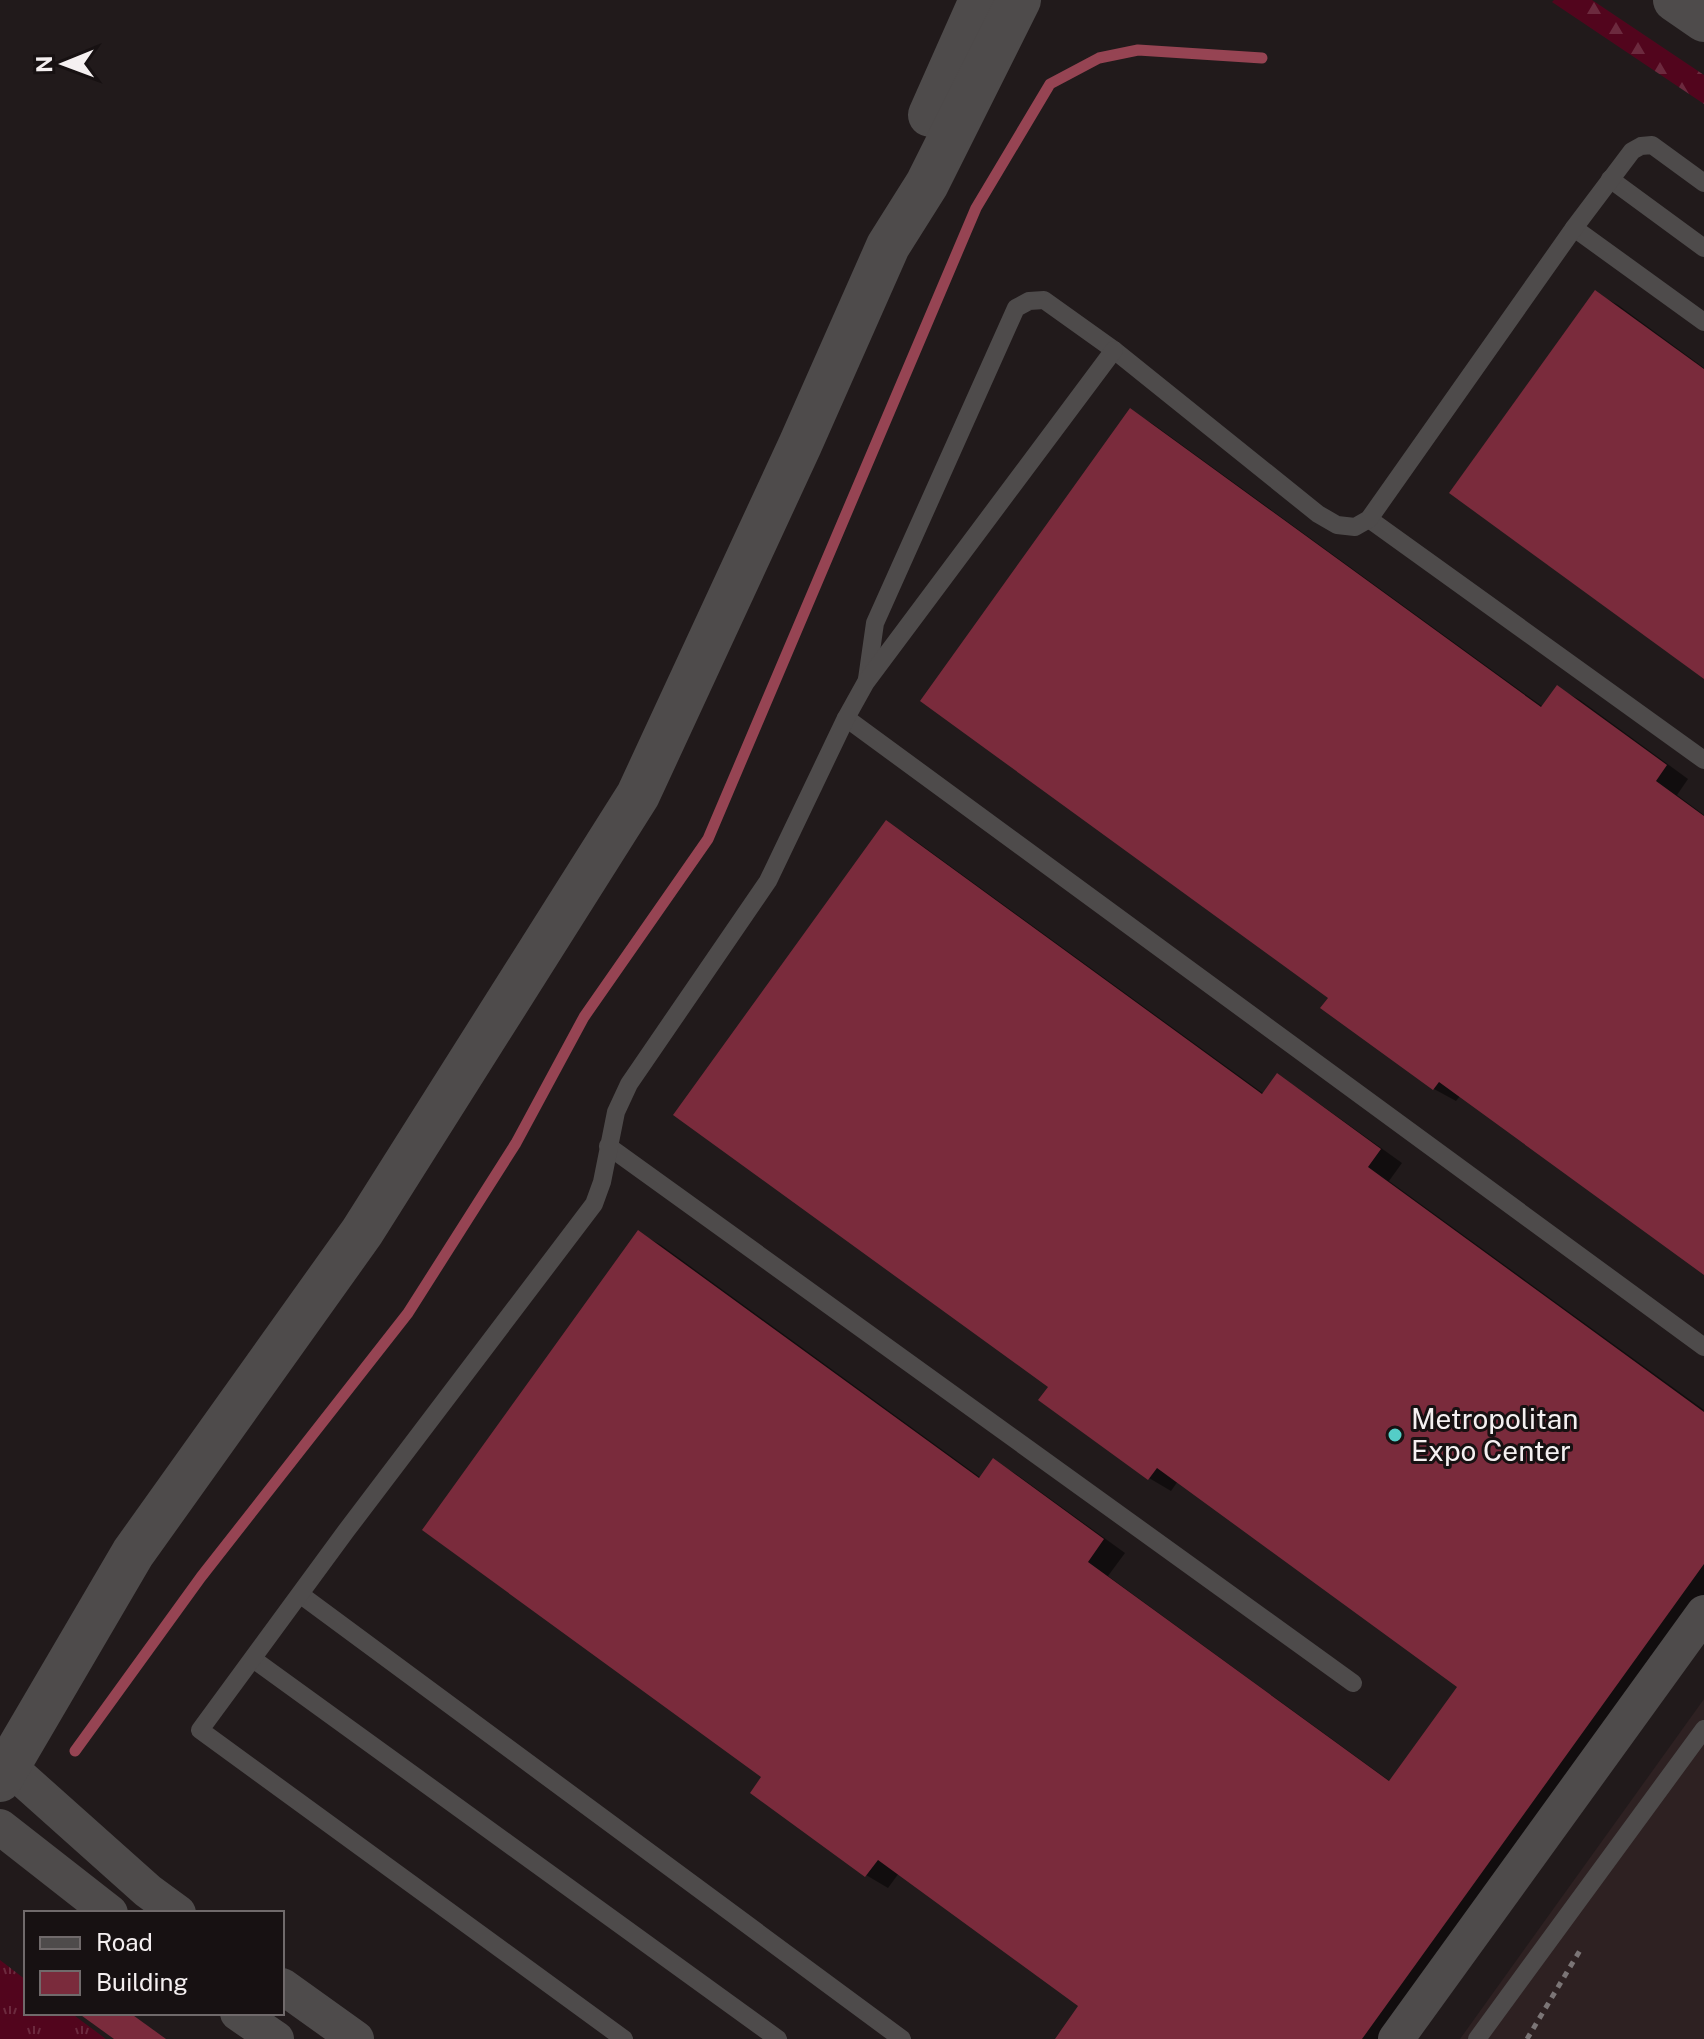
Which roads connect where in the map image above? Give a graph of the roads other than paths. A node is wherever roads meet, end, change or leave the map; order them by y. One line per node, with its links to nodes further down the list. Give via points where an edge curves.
1 (981, 0): 8 (street, via 905,173)
2 (1019, 0): 8 (street, via 927,184)
3 (1675, 0): 4 (street)
4 (1704, 20)
5 (1610, 179): 6 (lane, via 1632,151 1652,145); 7 (lane); 9 (lane)
6 (1704, 183)
7 (1574, 228): 10 (lane); 12 (lane)
8 (888, 246): 23 (street, via 638,795 362,1232 133,1553)
9 (1704, 248)
10 (1704, 322)
11 (1114, 350): 12 (lane, via 1318,514 1337,525 1355,527); 13 (lane); 13 (lane, via 1044,300 1016,308 875,623)
12 (1369, 519): 15 (lane)
13 (866, 682): 14 (lane)
14 (846, 718): 16 (lane, via 768,881 629,1084); 17 (lane)
15 (1704, 760)
16 (608, 1146): 18 (lane, via 594,1204); 21 (lane)
17 (1704, 1347)
18 (301, 1595): 20 (lane); 33 (lane)
19 (1704, 1613): 34 (street)
20 (253, 1659): 31 (lane, via 200,1730); 32 (lane)
21 (1353, 1683)
22 (1704, 1729): 35 (lane)
23 (4, 1773): 26 (street)
24 (0, 1827): 25 (street)
25 (107, 1911)
26 (175, 1911)
27 (284, 1987): 30 (street)
28 (241, 2015): 29 (street)
29 (276, 2039)
30 (356, 2039)
31 (624, 2039)
32 (778, 2039)
33 (902, 2039)
34 (1396, 2039)
35 (1477, 2039)

